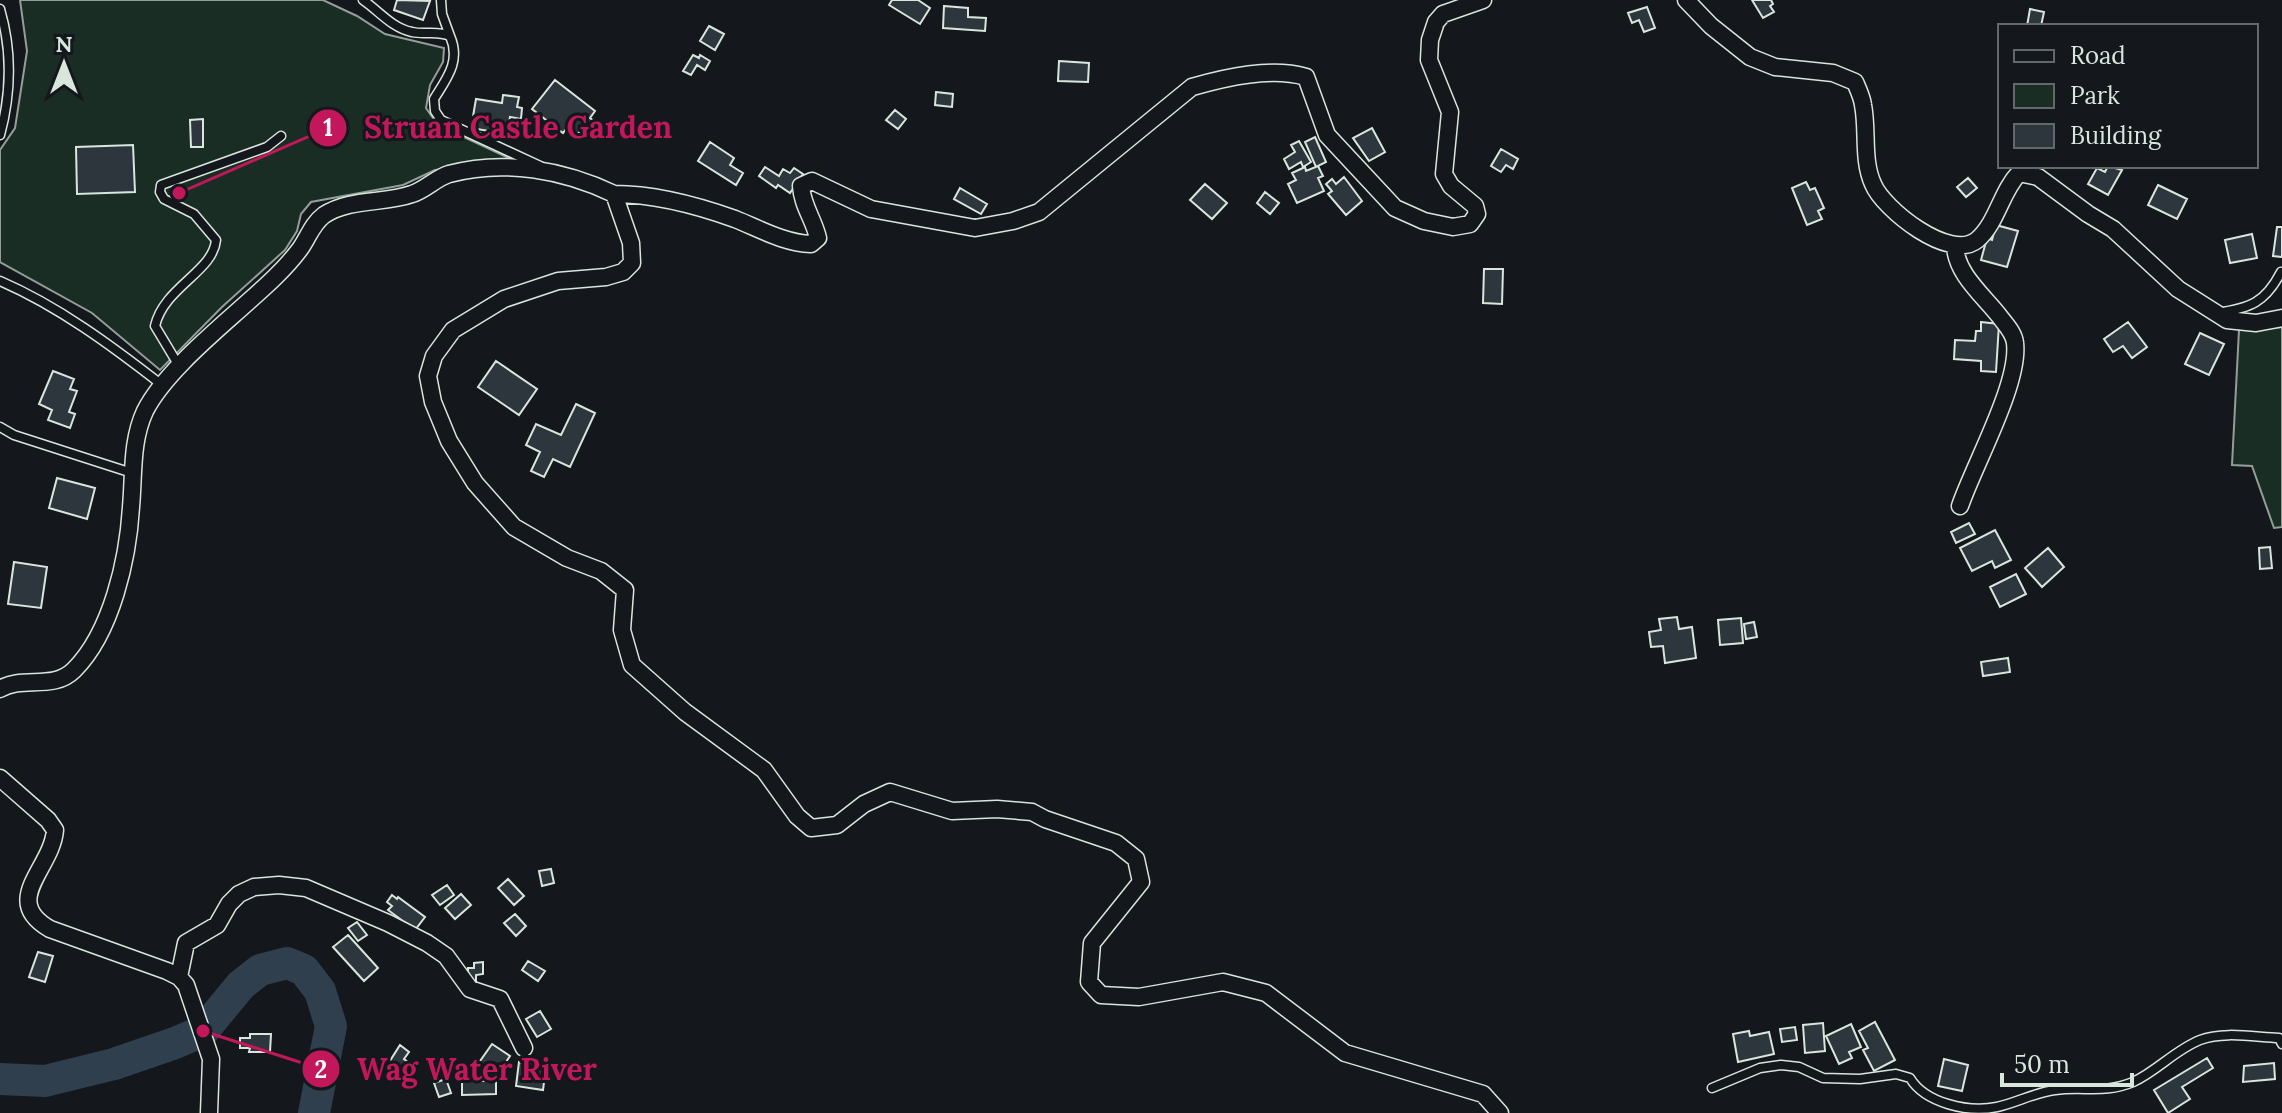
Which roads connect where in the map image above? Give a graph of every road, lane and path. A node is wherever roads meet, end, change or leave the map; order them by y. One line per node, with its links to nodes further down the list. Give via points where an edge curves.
1 (363, 0): 6 (lane, via 409,32)
2 (441, 0): 6 (lane)
3 (1483, 0): 10 (street, via 1443,14 1430,40 1432,70 1450,112 1444,174 1475,206 1477,214 1470,224 1453,227 1424,221 1395,208 1327,135 1306,77 1288,72 1192,87 1039,212 975,228 871,209 812,181 801,186 802,198 818,238 811,244 794,244 706,209)
4 (1686, 0): 11 (street, via 1750,57 1855,82 1863,102 1873,187 1934,241)
5 (0, 9): 7 (lane, via 9,69)
6 (450, 36): 9 (lane, via 455,57 434,99 441,120)
7 (0, 135)
8 (281, 136): 16 (lane, via 267,147 161,185 164,199 194,214 216,240 209,259 179,286 157,318 155,326)
9 (556, 173): 10 (street); 16 (street, via 506,167 448,174 412,194 335,209 321,217 273,280)
10 (614, 194): 28 (street, via 631,243 632,263 623,272 558,281 504,299 453,330 434,356 428,376 449,441 475,483 514,527 601,571 625,590 622,630 632,665 764,770 811,828 837,825 890,792 952,811 1032,812 1116,843 1136,859 1141,882 1092,943 1089,982 1101,995 1139,997 1223,982 1266,993 1345,1053 1483,1094)
11 (1955, 246): 14 (street, via 1974,243 1984,233 2019,173 2038,177 2113,229 2178,289); 20 (street, via 1965,274 2015,343 1997,419)
12 (2281, 272): 14 (lane, via 2255,304)
13 (0, 281): 17 (lane, via 67,318)
14 (2216, 313): 15 (street, via 2227,320 2256,323)
15 (2282, 318)
16 (180, 367): 17 (street)
17 (162, 385): 19 (street, via 145,411)
18 (0, 427): 19 (lane)
19 (132, 473): 21 (street, via 119,583 93,644 60,680)
20 (1960, 506)
21 (0, 689)
22 (0, 778): 23 (street, via 55,830 25,898 33,921)
23 (183, 981): 25 (street, via 186,943 217,925 239,894 254,887 306,888 388,923 446,956 470,989 500,999); 27 (street, via 211,1059)
24 (2282, 1044): 26 (lane, via 2279,1038 2201,1039 2112,1090 2054,1090 1994,1108 1950,1105 1896,1074 1823,1078 1781,1065)
25 (524, 1048)
26 (1712, 1088)
27 (209, 1113)
28 (1500, 1113)

